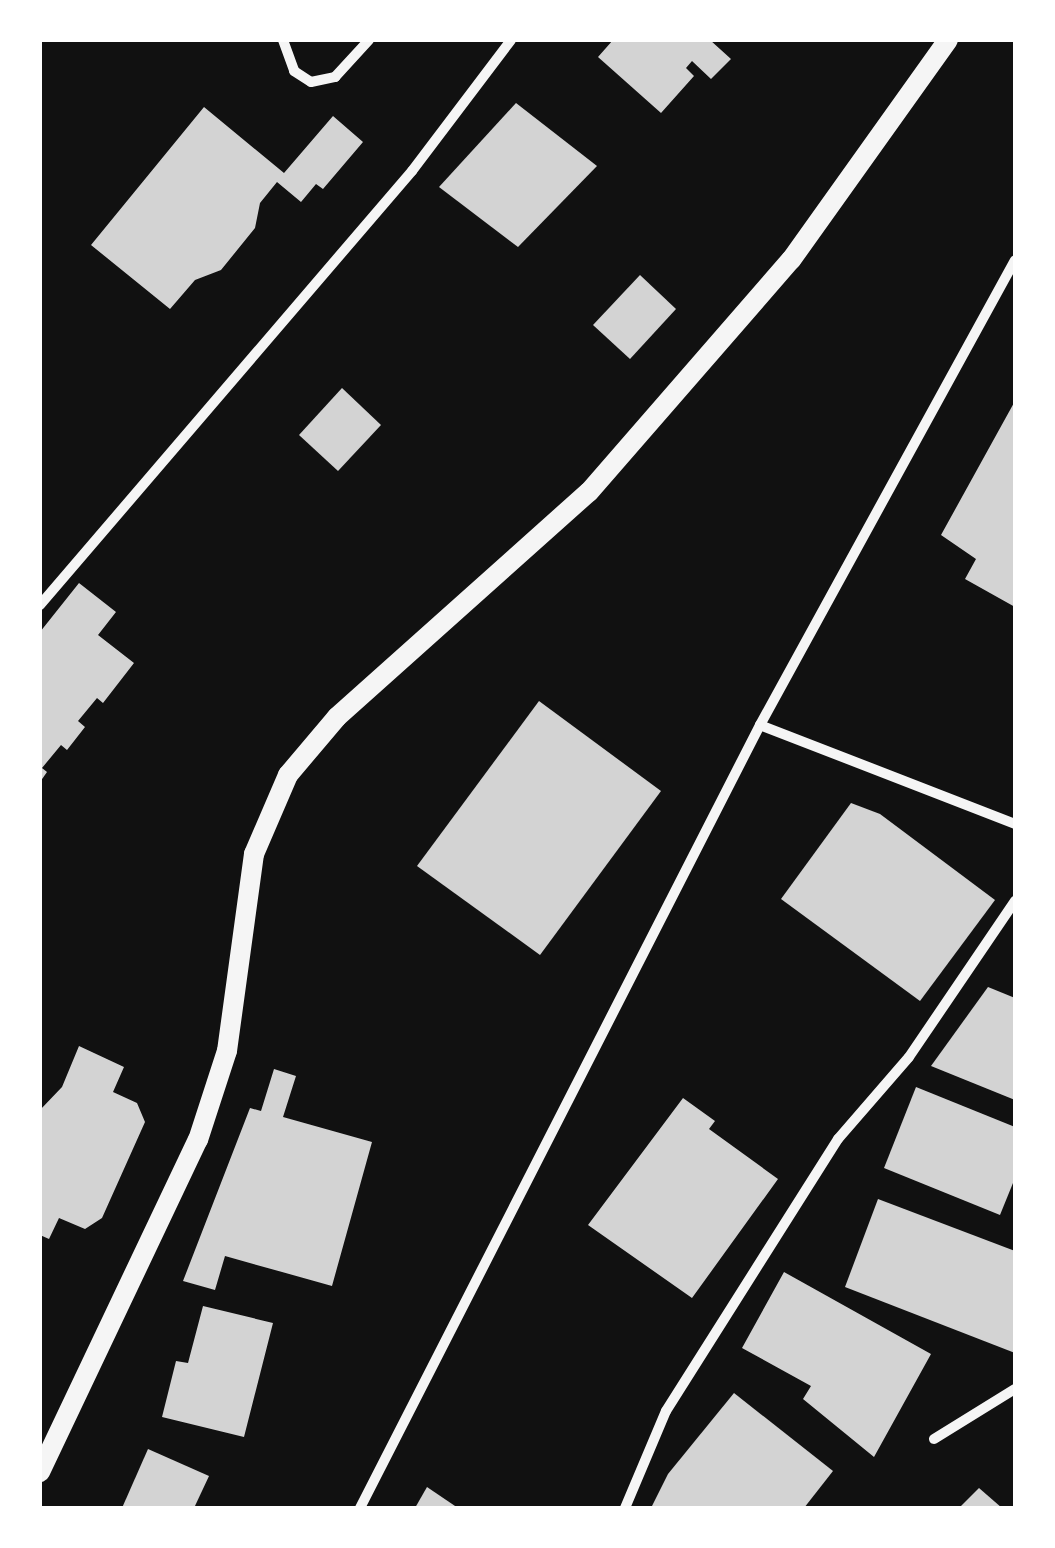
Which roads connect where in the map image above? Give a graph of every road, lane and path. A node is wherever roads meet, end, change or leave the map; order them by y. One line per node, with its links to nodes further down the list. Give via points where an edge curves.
1 (283, 40): 2 (street, via 294,70 311,82 335,77)
2 (369, 40)
3 (511, 40): 6 (street, via 412,171)
4 (948, 40): 12 (main road, via 791,260 589,492 337,717 288,775 254,854 227,1051 198,1140)
5 (1015, 260): 7 (street)
6 (40, 605)
7 (760, 725): 8 (street); 13 (street)
8 (1015, 824)
9 (1015, 900): 14 (street, via 909,1057 838,1139 666,1412)
10 (1015, 1390): 11 (street)
11 (934, 1439)
12 (40, 1472)
13 (360, 1508)
14 (624, 1508)

